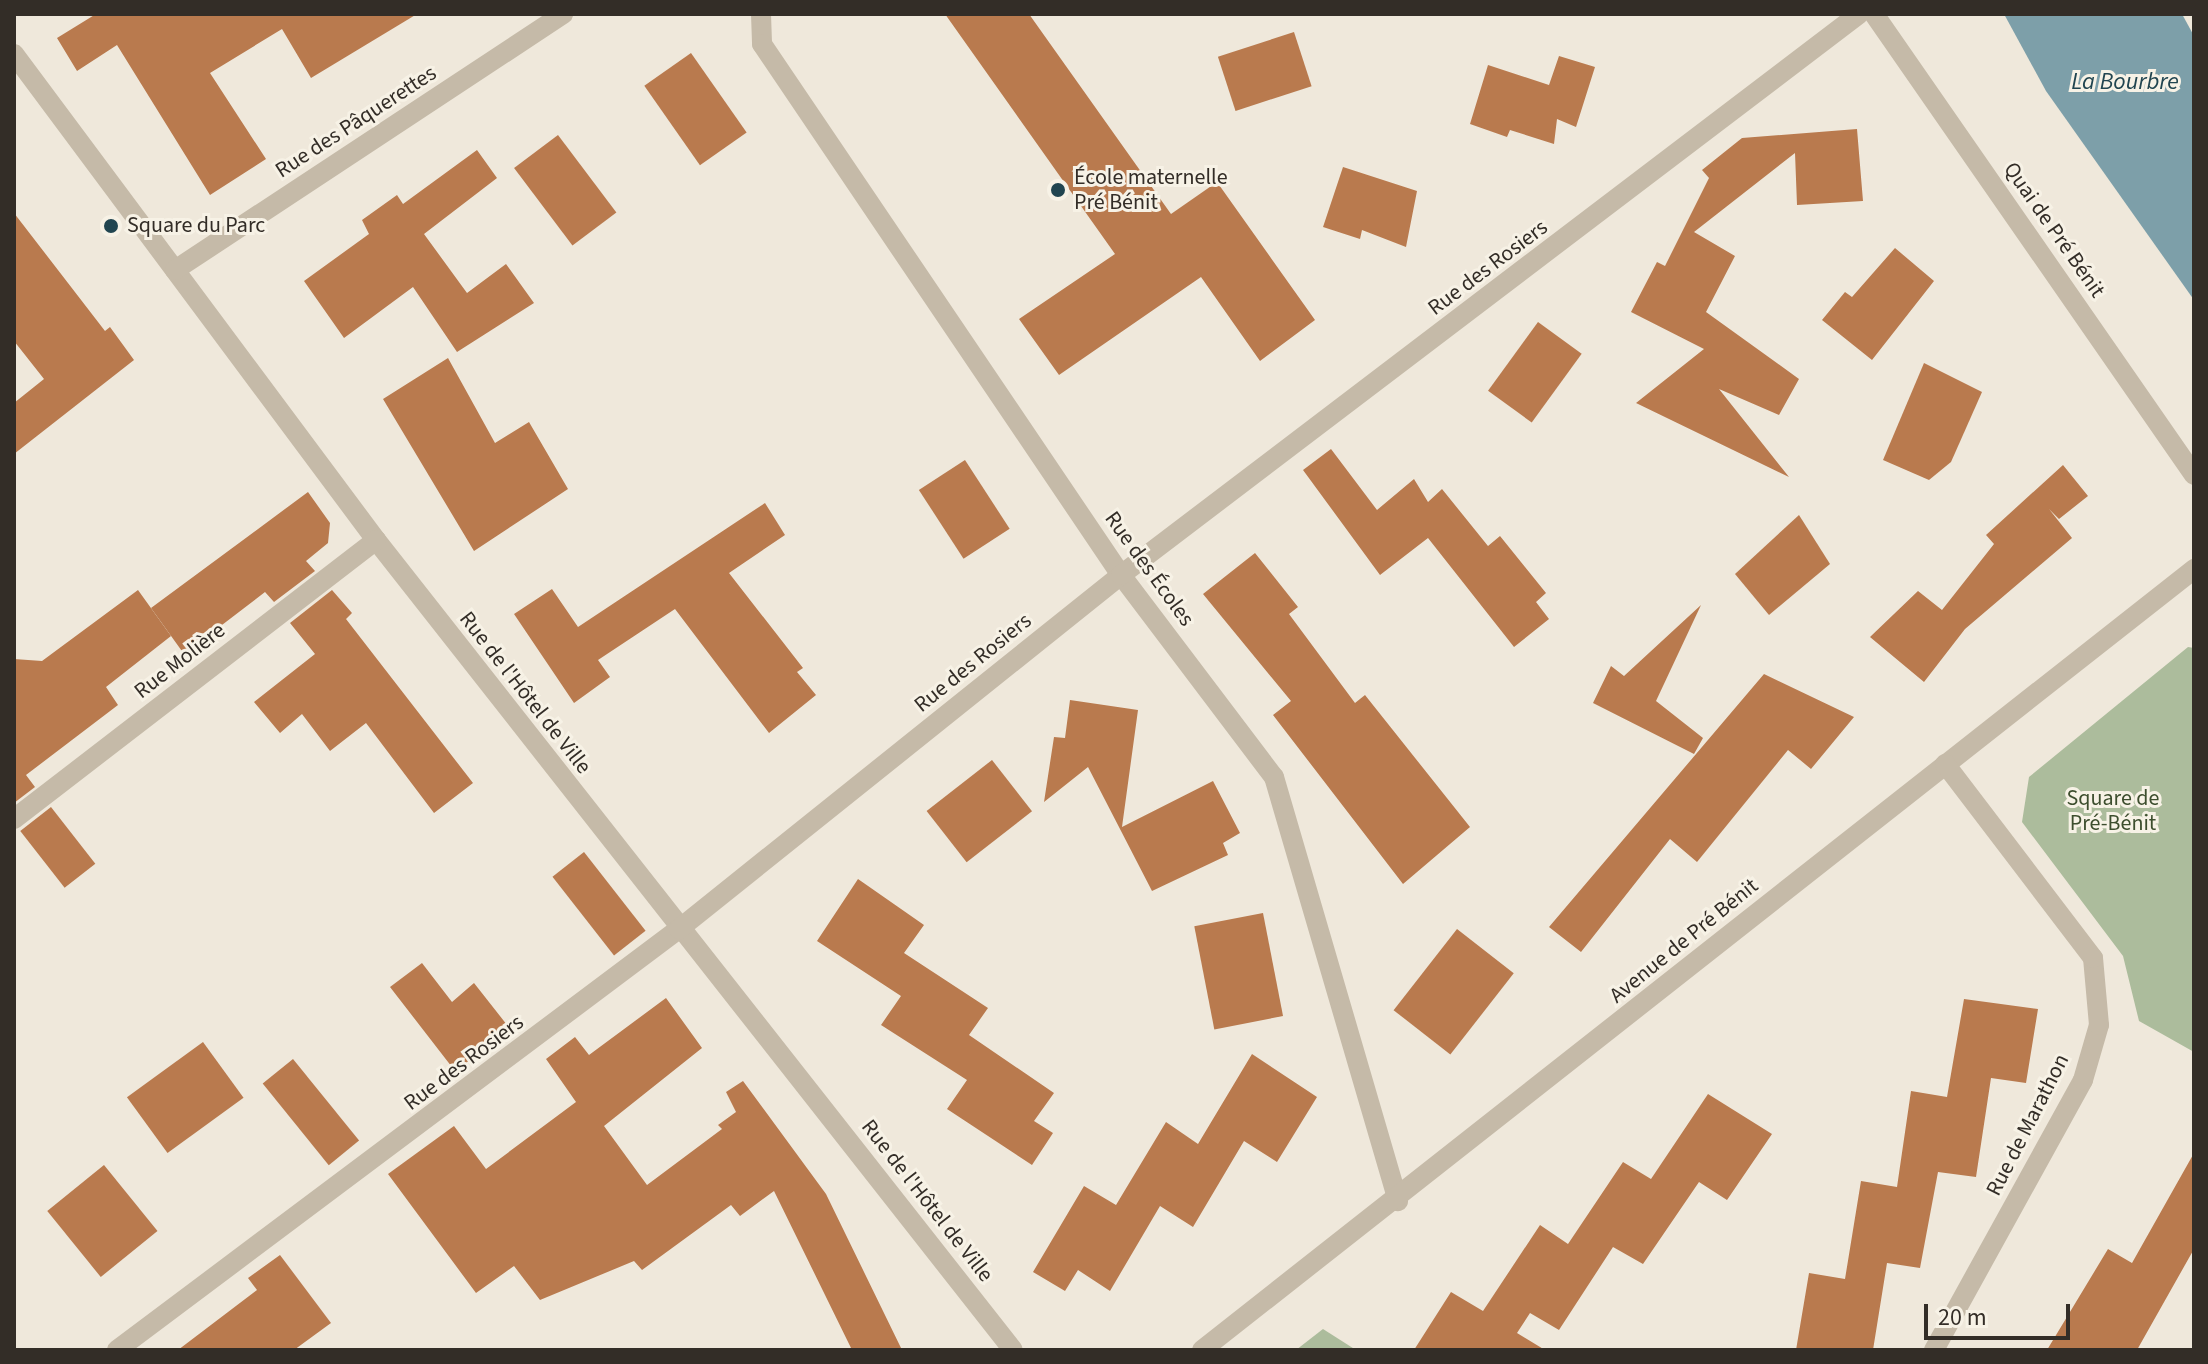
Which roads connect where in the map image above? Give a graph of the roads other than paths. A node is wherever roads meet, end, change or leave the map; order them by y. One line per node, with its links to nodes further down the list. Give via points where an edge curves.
1 (563, 14): 6 (street, Rue des Pâquerettes)
2 (761, 14): 10 (street, Rue des Écoles, via 762,44)
3 (1859, 14): 10 (street, Rue des Rosiers)
4 (1874, 14): 7 (street, Quai de Pré Bénit)
5 (14, 54): 6 (street, Rue de l'Hôtel de Ville)
6 (175, 270): 8 (street, Rue de l'Hôtel de Ville)
7 (2194, 475)
8 (376, 540): 12 (street, Rue Molière); 13 (street, Rue de l'Hôtel de Ville)
9 (2194, 569): 11 (street, Avenue de Pré Bénit)
10 (1121, 575): 13 (street, Rue des Rosiers); 14 (street, Rue des Écoles, via 1274,777)
11 (1945, 764): 14 (street, Avenue de Pré Bénit); 18 (street, Rue de Marathon, via 2093,958 2099,1025 2083,1080)
12 (14, 819)
13 (679, 929): 15 (street, Rue des Rosiers); 16 (street, Rue de l'Hôtel de Ville)
14 (1398, 1201): 17 (street, Avenue de Pré Bénit)
15 (117, 1350)
16 (1013, 1350)
17 (1202, 1350)
18 (1934, 1350)

